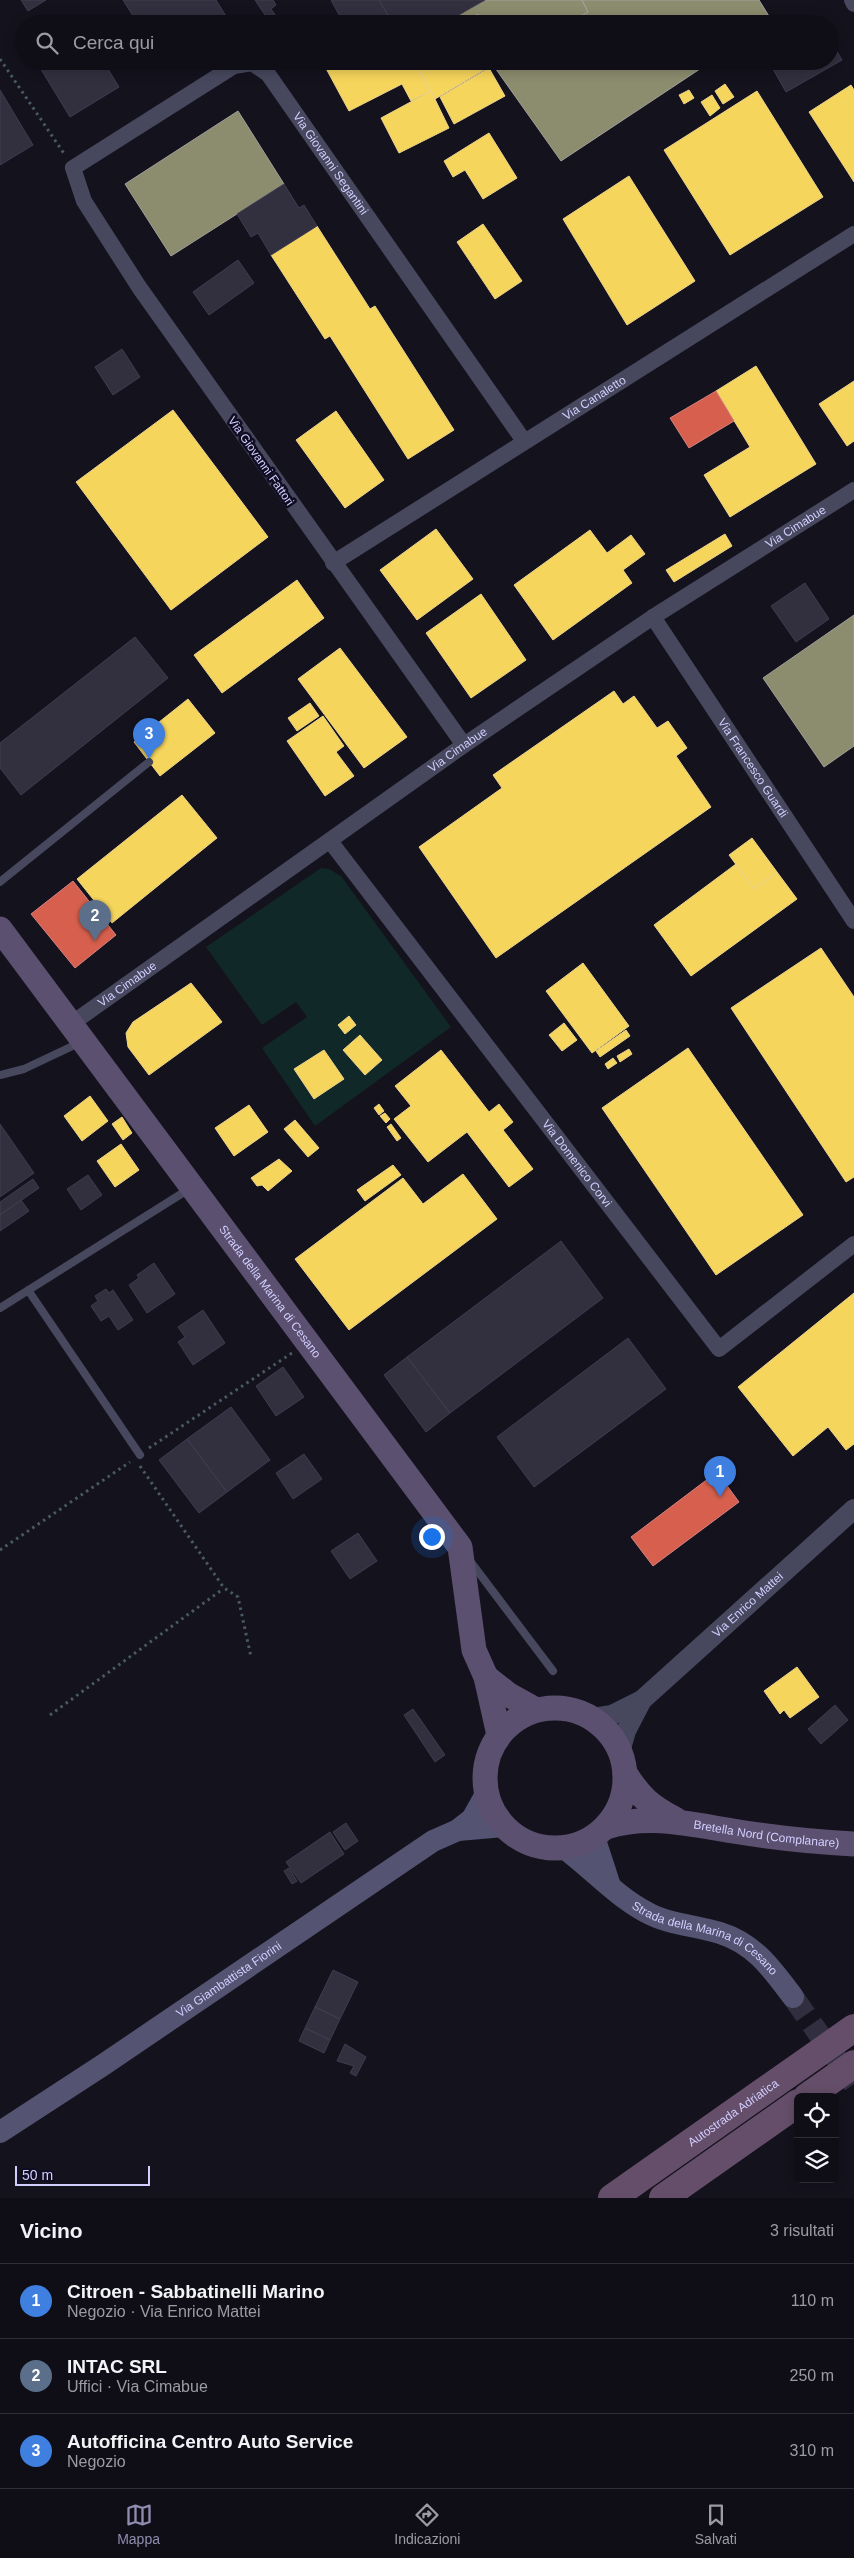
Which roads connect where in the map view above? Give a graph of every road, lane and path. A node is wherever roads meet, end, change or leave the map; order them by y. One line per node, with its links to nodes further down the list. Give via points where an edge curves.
1 (852, 0): 2 (street)
2 (854, 4)
3 (0, 59): 6 (path)
4 (228, 70): 6 (street, Via Giovanni Segantini)
5 (262, 70): 8 (street, Via Giovanni Segantini)
6 (73, 168): 10 (street, Via Giovanni Fattori, via 84,201 134,279)
7 (854, 234): 8 (street, Via Canaletto)
8 (524, 440): 10 (street, Via Canaletto)
9 (854, 490): 11 (street, Via Cimabue)
10 (333, 562): 12 (street, Via Giovanni Fattori)
11 (653, 617): 12 (street, Via Cimabue); 16 (street, Via Francesco Guardi)
12 (464, 745): 14 (street, Via Cimabue)
13 (150, 762): 15 (lane)
14 (330, 841): 18 (street, Via Cimabue); 21 (street, Via Domenico Corvi, via 719,1349)
15 (0, 882)
16 (854, 921)
17 (0, 929): 18 (main road, Strada della Marina di Cesano)
18 (77, 1032): 19 (lane, via 24,1069); 20 (main road, Strada della Marina di Cesano)
19 (0, 1075)
20 (192, 1187): 22 (lane); 24 (main road, Strada della Marina di Cesano)
21 (854, 1244)
22 (28, 1290): 23 (lane); 25 (lane)
23 (0, 1308)
24 (308, 1343): 25 (path); 27 (main road, Strada della Marina di Cesano)
25 (140, 1454)
26 (854, 1510): 33 (street, Via Enrico Mattei)
27 (460, 1548): 31 (lane); 32 (main road, Strada della Marina di Cesano, via 474,1650)
28 (0, 1550): 29 (path, via 136,1459)
29 (224, 1588): 30 (path, via 238,1596); 35 (path)
30 (251, 1657)
31 (553, 1671)
32 (486, 1677): 34 (main road, Strada della Marina di Cesano); 37 (main road, Strada della Marina di Cesano)
33 (642, 1700): 36 (street, Via Enrico Mattei, via 612,1715); 38 (street, Via Enrico Mattei, via 626,1731)
34 (536, 1710): 36 (main road, via 555,1707 575,1710); 37 (main road, via 515,1719)
35 (50, 1715)
36 (592, 1718): 38 (main road, via 604,1727)
37 (499, 1735): 39 (main road, via 486,1766)
38 (623, 1762): 40 (main road, Bretella Nord (Complanare), via 638,1794 655,1809); 43 (main road, via 624,1792 617,1811)
39 (486, 1794): 41 (main road, via 492,1811); 42 (main road, Via Giambattista Fiorini, via 472,1819)
40 (680, 1821): 43 (main road, Bretella Nord (Complanare), via 642,1820); 44 (main road, Bretella Nord (Complanare), via 787,1838)
41 (504, 1826): 42 (main road, Via Giambattista Fiorini); 45 (main road, via 531,1845)
42 (458, 1830): 52 (main road, Via Giambattista Fiorini, via 434,1840)
43 (600, 1832): 45 (main road, via 580,1844); 46 (main road)
44 (854, 1844)
45 (564, 1848): 46 (main road, Strada della Marina di Cesano)
46 (610, 1886): 47 (main road, Strada della Marina di Cesano, via 648,1914 720,1933 746,1945 766,1961)
47 (793, 1997)
48 (854, 2028): 53 (highway, Autostrada Adriatica)
49 (854, 2064): 50 (highway)
50 (813, 2093)
51 (794, 2106): 54 (highway)
52 (0, 2132)
53 (612, 2198)
54 (663, 2198)

